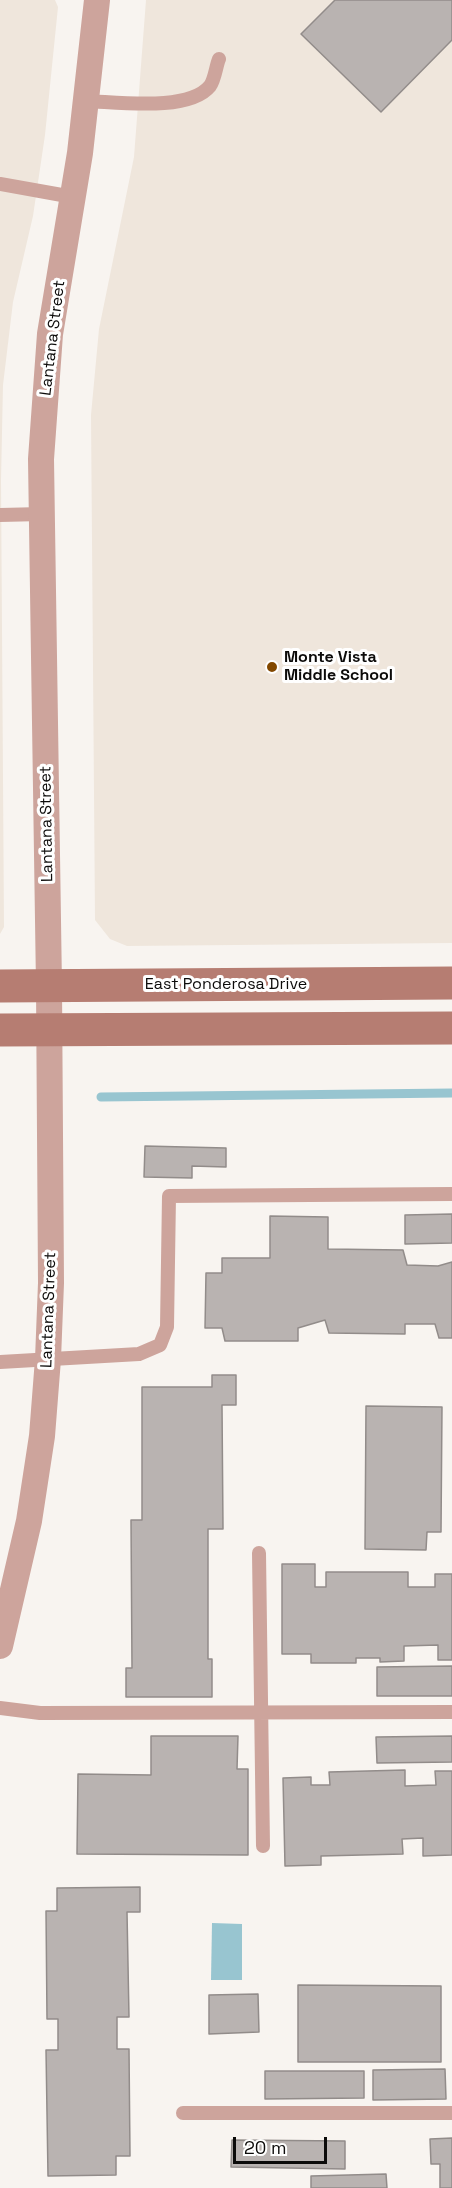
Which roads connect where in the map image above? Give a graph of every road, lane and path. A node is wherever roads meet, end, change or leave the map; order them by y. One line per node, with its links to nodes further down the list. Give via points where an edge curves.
1 (98, 0): 3 (street, Lantana Street)
2 (219, 59): 3 (lane, via 211,85 193,99 168,103)
3 (86, 101): 5 (street, Lantana Street)
4 (0, 184): 5 (lane)
5 (72, 197): 6 (street, Lantana Street, via 50,334 41,459)
6 (42, 514): 7 (lane); 10 (street, Lantana Street)
7 (0, 515)
8 (452, 983): 10 (main road, East Ponderosa Drive)
9 (0, 986): 10 (main road, East Ponderosa Drive)
10 (50, 986): 13 (street, Lantana Street)
11 (452, 1028): 13 (main road)
12 (0, 1030): 13 (main road)
13 (50, 1030): 15 (street, Lantana Street)
14 (452, 1194): 15 (lane, via 169,1196 167,1327 160,1344 139,1354)
15 (48, 1359): 16 (lane); 18 (street, Lantana Street, via 42,1436 29,1521)
16 (0, 1362)
17 (259, 1553): 21 (lane)
18 (0, 1646)
19 (0, 1708): 21 (lane, via 40,1713)
20 (452, 1712): 21 (lane)
21 (261, 1713): 22 (lane)
22 (263, 1846)
23 (183, 2113): 24 (lane)
24 (452, 2113)

